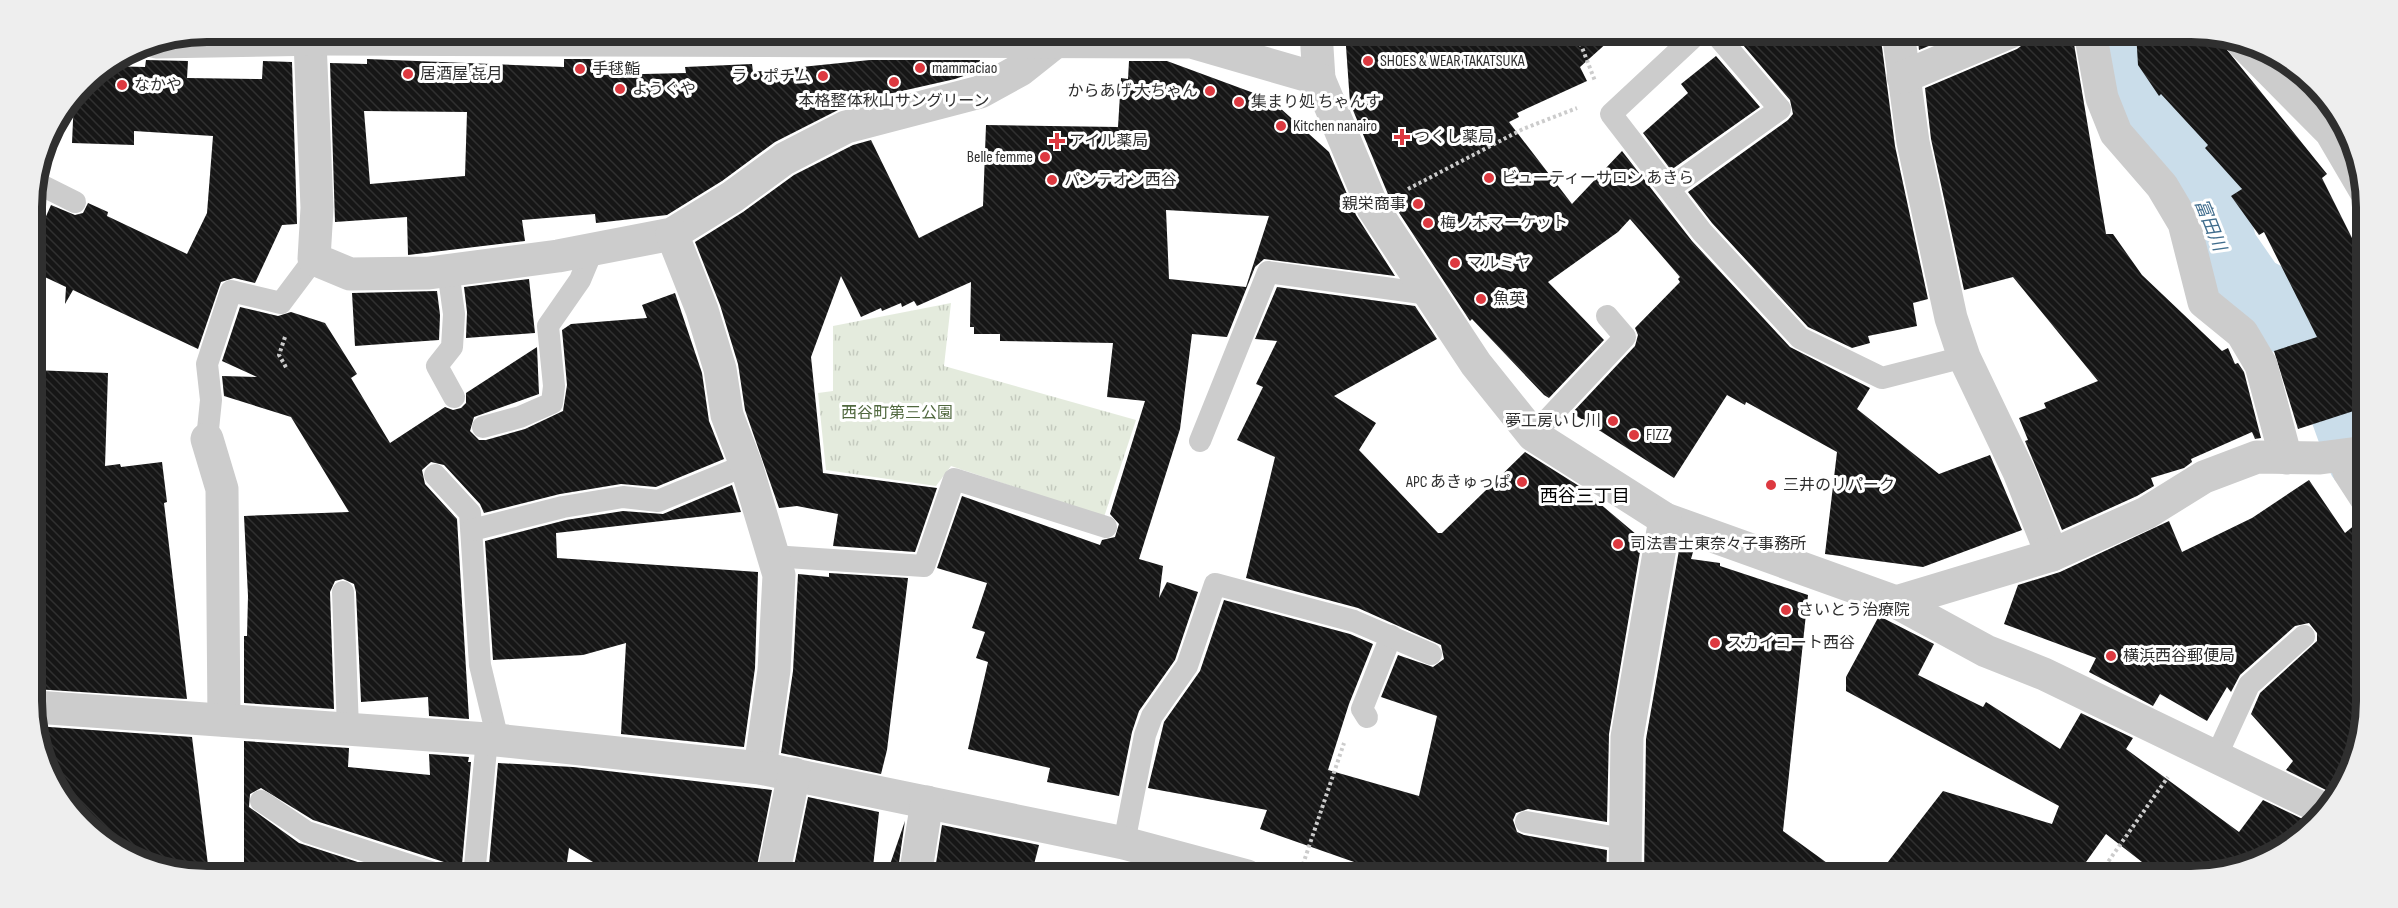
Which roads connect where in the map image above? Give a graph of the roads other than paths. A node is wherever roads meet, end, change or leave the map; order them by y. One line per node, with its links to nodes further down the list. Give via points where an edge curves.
1 (318, 42): 19 (street)
2 (1058, 42): 17 (street, via 1020,70 980,92 846,127 784,159)
3 (1191, 42): 12 (street)
4 (1317, 42): 12 (street)
5 (1686, 42): 15 (lane, via 1606,106)
6 (1723, 42): 15 (lane, via 1780,109)
7 (1899, 42): 11 (street)
8 (1986, 42): 11 (street)
9 (2092, 42): 30 (street, via 2102,98 2115,133 2162,186 2184,223 2204,302 2242,333 2261,365)
10 (2257, 56): 13 (street, via 2331,132)
11 (1903, 76): 23 (street, via 1913,142 1951,318)
12 (1319, 79): 21 (street, via 1373,208)
13 (2350, 165)
14 (43, 186): 16 (lane)
15 (1670, 188): 23 (lane, via 1702,232 1800,339 1882,378)
16 (75, 202)
17 (672, 234): 18 (street); 31 (street, via 702,310 720,369 727,415)
18 (593, 249): 20 (street); 25 (lane, via 580,280 548,326 552,403)
19 (314, 259): 20 (street, via 350,274); 27 (lane, via 281,303 231,291 207,364 211,400)
20 (448, 270): 24 (lane, via 454,314 452,347 437,366)
21 (1429, 294): 26 (street, via 1476,364); 28 (lane, via 1268,272)
22 (1607, 316): 26 (lane, via 1625,337)
23 (1964, 357): 37 (street, via 2019,472)
24 (454, 397)
25 (483, 427)
26 (1533, 435): 34 (street)
27 (207, 439): 46 (street, via 222,489)
28 (1200, 441)
29 (2353, 454): 30 (street); 33 (lane, via 2344,474)
30 (2286, 458): 37 (street, via 2258,458 2204,477 2146,513)
31 (746, 465): 36 (lane, via 658,501 623,497); 38 (street)
32 (435, 475): 36 (lane, via 470,513)
33 (2356, 493)
34 (1665, 519): 40 (street); 56 (street, via 1627,737)
35 (1106, 527): 38 (lane, via 954,479 924,566)
36 (472, 530): 48 (lane, via 475,627)
37 (2052, 555): 40 (street)
38 (772, 556): 50 (street, via 778,575 774,670)
39 (342, 592): 47 (lane)
40 (1896, 602): 49 (street, via 1986,651 2044,674)
41 (1391, 636): 43 (lane); 45 (lane, via 1362,709); 57 (lane, via 1354,621 1215,584 1187,666 1152,716 1145,735)
42 (2304, 636): 49 (lane, via 2249,685)
43 (1431, 654)
44 (42, 708): 46 (street)
45 (1367, 717)
46 (224, 720): 47 (street)
47 (348, 729): 48 (street)
48 (493, 739): 50 (street); 59 (lane)
49 (2204, 751): 54 (street)
50 (760, 768): 51 (street)
51 (794, 774): 53 (street); 60 (street)
52 (261, 801): 58 (lane, via 307,832)
53 (927, 802): 57 (street); 61 (street)
54 (2318, 806)
55 (1526, 822): 56 (lane)
56 (1624, 839): 63 (street)
57 (1124, 843): 62 (street)
58 (412, 866)
59 (475, 866)
60 (774, 866)
61 (917, 866)
62 (1210, 866)
63 (1625, 866)

